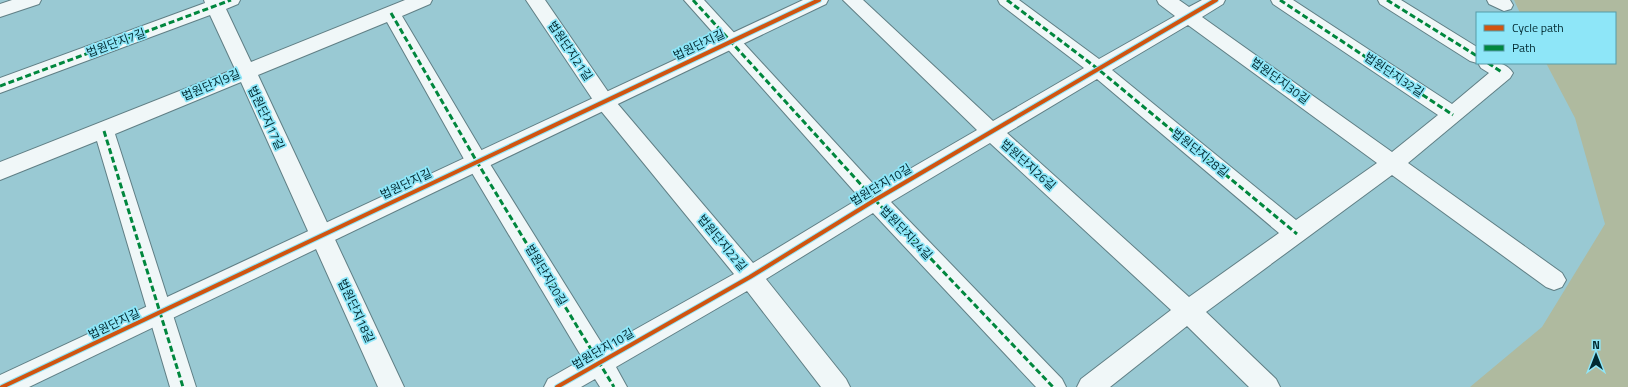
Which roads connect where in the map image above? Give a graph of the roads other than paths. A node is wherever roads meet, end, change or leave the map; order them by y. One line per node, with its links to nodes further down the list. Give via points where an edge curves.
1 (32, 0): 13 (street)
2 (423, 0): 14 (street, 법원단지9길)
3 (535, 0): 22 (street, 법원단지21길)
4 (693, 0): 16 (street, 법원단지길)
5 (819, 0): 16 (street, 법원단지길)
6 (852, 0): 25 (street, 법원단지26길)
7 (1008, 0): 19 (street, 법원단지28길)
8 (1166, 0): 15 (street, 법원단지30길)
9 (1216, 0): 15 (street, 법원단지10길)
10 (1280, 0): 23 (street, 법원단지32길)
11 (1387, 0): 17 (street)
12 (220, 2): 20 (street, 법원단지17길); 21 (street, 법원단지7길)
13 (0, 11)
14 (391, 13): 20 (street, 법원단지9길); 26 (street)
15 (1188, 16): 19 (street, 법원단지10길); 27 (street, 법원단지30길)
16 (730, 42): 22 (street, 법원단지길); 29 (street, 법원단지24길)
17 (1476, 55)
18 (1495, 68): 23 (street)
19 (1098, 70): 25 (street, 법원단지10길); 30 (street, 법원단지28길)
20 (245, 71): 24 (street, 법원단지9길); 31 (street, 법원단지17길)
21 (0, 86)
22 (604, 101): 26 (street, 법원단지길); 32 (street, 법원단지22길)
23 (1453, 115): 27 (street)
24 (104, 131): 28 (street, 법원단지9길); 35 (street)
25 (992, 132): 29 (street, 법원단지10길); 34 (street, 법원단지26길)
26 (477, 162): 31 (street, 법원단지길); 36 (street, 법원단지20길)
27 (1393, 163): 30 (street); 33 (street, 법원단지30길)
28 (0, 171)
29 (875, 200): 32 (street, 법원단지10길); 43 (street, 법원단지24길)
30 (1297, 234): 34 (street)
31 (321, 236): 35 (street, 법원단지길); 39 (street, 법원단지18길)
32 (750, 277): 36 (street, 법원단지10길); 42 (street, 법원단지22길)
33 (1554, 280)
34 (1188, 311): 44 (street); 45 (street, 법원단지26길)
35 (160, 314): 37 (street, 법원단지길); 38 (street)
36 (599, 363): 40 (street, 법원단지10길); 41 (street, 법원단지20길)
37 (2, 387)
38 (183, 387)
39 (391, 387)
40 (557, 387)
41 (614, 387)
42 (837, 387)
43 (1052, 387)
44 (1090, 387)
45 (1267, 387)

